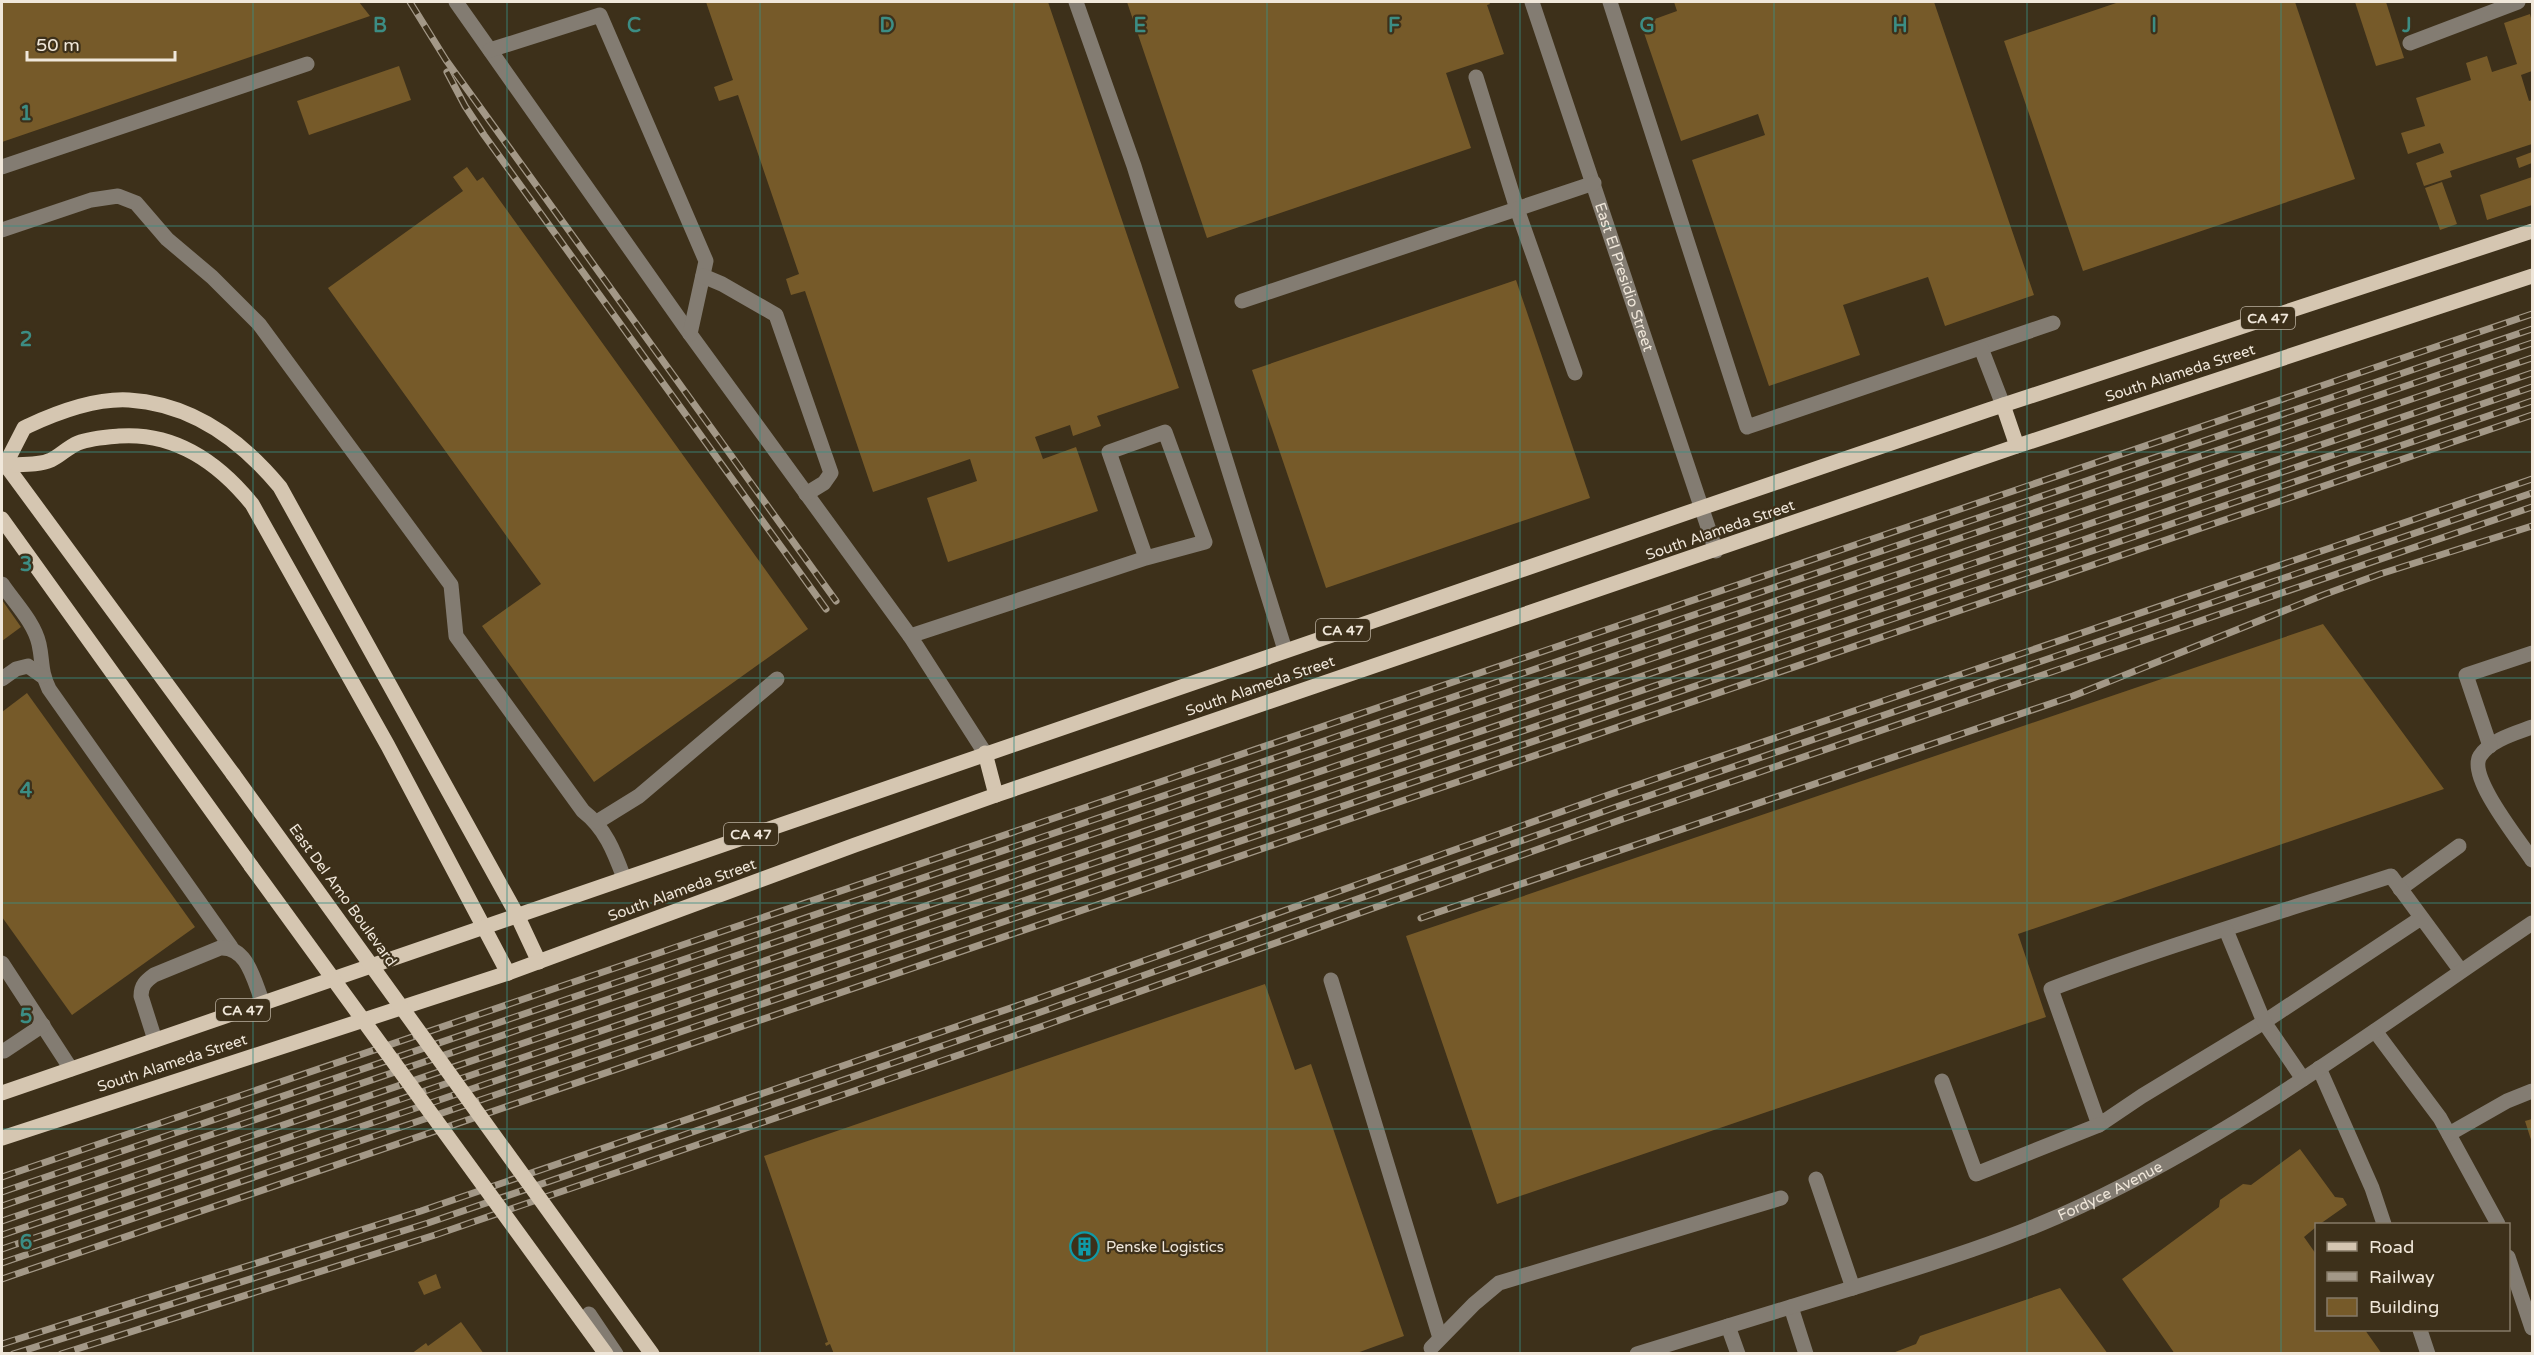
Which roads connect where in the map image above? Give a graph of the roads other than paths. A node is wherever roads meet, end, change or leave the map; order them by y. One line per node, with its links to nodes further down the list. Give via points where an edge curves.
1 (456, 2): 7 (street)
2 (1076, 2): 32 (street, via 1134,166)
3 (1532, 2): 11 (street, East El Presidio Street)
4 (1610, 2): 20 (street, via 1747,427)
5 (2518, 2): 6 (street)
6 (2410, 43)
7 (490, 50): 15 (street, via 600,15 706,261); 19 (street)
8 (308, 64): 10 (street)
9 (1476, 77): 12 (street)
10 (2, 167)
11 (1594, 183): 12 (street); 26 (street, East El Presidio Street)
12 (1518, 209): 17 (street); 21 (street)
13 (2, 230): 41 (street, via 91,200 117,196 136,203 166,239 212,277 259,324 451,585 456,636 583,811)
14 (2532, 231): 22 (main road, South Alameda Street / CA 47)
15 (703, 276): 19 (street); 25 (street, via 776,315 831,472 824,483)
16 (2532, 276): 23 (main road, South Alameda Street)
17 (1242, 301)
18 (2053, 323): 20 (street)
19 (690, 334): 25 (street)
20 (1981, 348): 22 (street)
21 (1575, 373)
22 (2003, 405): 23 (main road); 26 (main road, South Alameda Street / CA 47)
23 (2017, 446): 28 (main road, South Alameda Street)
24 (3, 464): 46 (main road, via 24,428 53,414 107,402 128,400 158,405 233,439 280,487); 49 (main road, via 49,461 78,443 105,437 147,436 194,452 237,485 252,504); 86 (main road, East Del Amo Boulevard, bridge)
25 (806, 494): 31 (street)
26 (1701, 507): 28 (street, East El Presidio Street); 32 (main road, South Alameda Street / CA 47)
27 (2, 519): 84 (main road, bridge)
28 (1716, 551): 40 (main road, South Alameda Street)
29 (1146, 558): 29 (street, via 1109,452 1165,432 1205,542); 31 (street)
30 (2, 584): 34 (street, via 36,634)
31 (910, 636): 39 (street)
32 (1285, 650): 39 (main road, South Alameda Street / CA 47)
33 (2532, 653): 38 (street, via 2466,675)
34 (42, 676): 35 (street, via 28,666); 51 (street)
35 (2, 679)
36 (777, 679): 41 (street, via 639,796)
37 (2532, 727): 38 (street)
38 (2485, 751): 43 (street, via 2477,767 2481,781)
39 (985, 753): 40 (main road); 44 (main road, South Alameda Street / CA 47)
40 (996, 795): 52 (main road, South Alameda Street)
41 (597, 822): 44 (street, via 612,846)
42 (2459, 846): 45 (street)
43 (2532, 860)
44 (624, 878): 46 (main road, South Alameda Street / CA 47)
45 (2400, 889): 47 (street); 50 (street, via 2391,876)
46 (517, 915): 49 (main road, South Alameda Street / CA 47); 52 (main road)
47 (2421, 918): 54 (street); 58 (street)
48 (2532, 923): 54 (street, Fordyce Avenue)
49 (484, 926): 55 (main road); 57 (main road, South Alameda Street / CA 47)
50 (2226, 930): 58 (street); 69 (street, via 2153,951 2051,989)
51 (231, 947): 57 (street, via 249,966); 61 (street, via 220,948 145,981 141,996)
52 (539, 962): 55 (main road, South Alameda Street)
53 (4, 970): 59 (street)
54 (2461, 971): 60 (street, Fordyce Avenue)
55 (507, 973): 71 (main road, South Alameda Street)
56 (1331, 980): 83 (street)
57 (262, 1003): 61 (main road, South Alameda Street / CA 47)
58 (2264, 1022): 65 (street); 69 (street)
59 (43, 1025): 62 (street); 64 (street)
60 (2374, 1031): 63 (street, Fordyce Avenue); 70 (street)
61 (155, 1040): 64 (main road, South Alameda Street / CA 47)
62 (2, 1050)
63 (2319, 1068): 65 (street, Fordyce Avenue); 74 (street)
64 (71, 1069): 68 (main road, South Alameda Street / CA 47)
65 (2303, 1079): 77 (street, Fordyce Avenue, via 2144,1175 2080,1207 1912,1271)
66 (1942, 1081): 69 (street, via 1976,1174)
67 (2532, 1091): 70 (street)
68 (2, 1093)
69 (2099, 1125)
70 (2449, 1134): 75 (street)
71 (2, 1138)
72 (1816, 1179): 77 (street)
73 (1781, 1198): 83 (street, via 1499,1283)
74 (2384, 1223)
75 (2497, 1223)
76 (2510, 1263): 81 (street)
77 (1853, 1288): 78 (street, Fordyce Avenue)
78 (1791, 1307): 80 (street, Fordyce Avenue); 89 (street)
79 (589, 1314): 85 (street)
80 (1728, 1326): 87 (street, Fordyce Avenue); 88 (street)
81 (2532, 1328)
82 (2421, 1331): 90 (street)
83 (1431, 1348)
84 (606, 1353)
85 (616, 1353)
86 (652, 1353)
87 (1637, 1353)
88 (1738, 1353)
89 (1806, 1353)
90 (2428, 1353)

